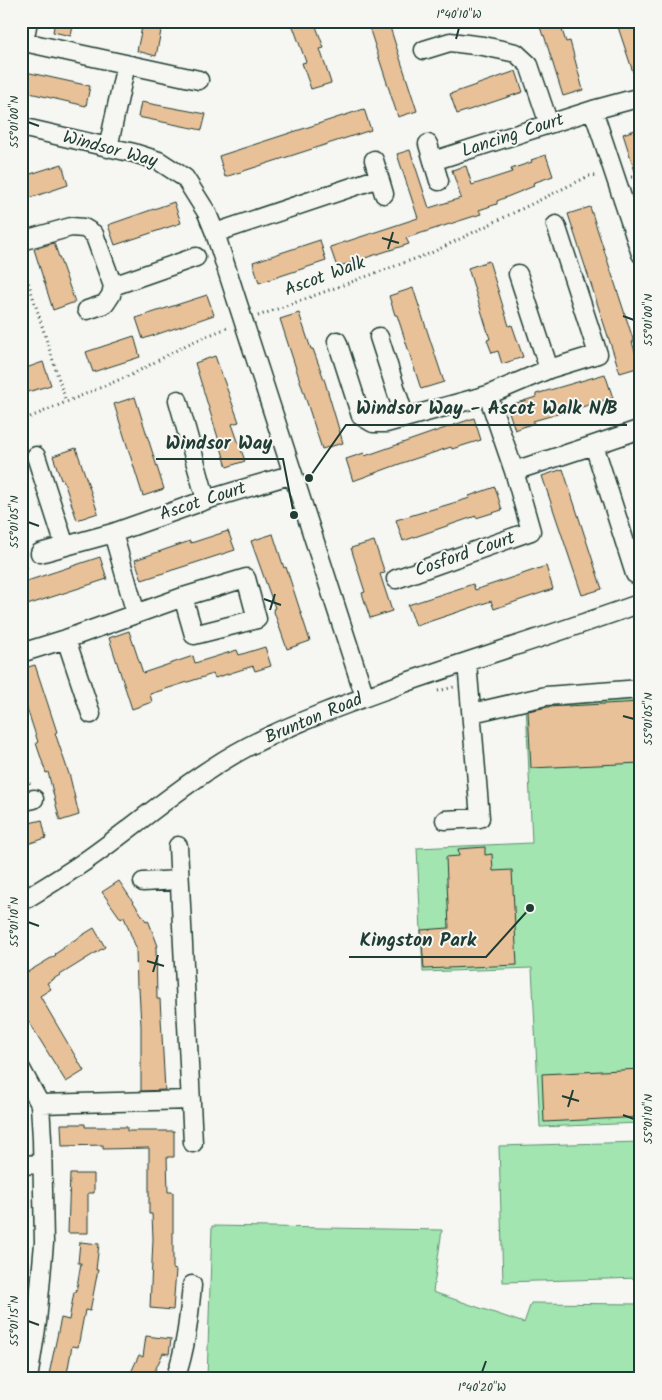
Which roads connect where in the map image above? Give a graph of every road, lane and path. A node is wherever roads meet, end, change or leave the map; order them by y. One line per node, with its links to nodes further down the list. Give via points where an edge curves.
1 (28, 21): 2 (street)
2 (23, 41): 4 (street)
3 (424, 50): 8 (street, via 450,42 516,53 529,65)
4 (126, 64): 5 (street); 11 (street)
5 (200, 80)
6 (641, 97): 7 (street, Lancing Court)
7 (593, 110): 8 (street, Lancing Court); 14 (street)
8 (549, 124): 13 (street, Lancing Court)
9 (21, 127): 11 (street, Windsor Way)
10 (428, 144): 13 (street)
11 (108, 148): 18 (street, Windsor Way, via 160,161 185,178)
12 (374, 160): 18 (street, via 382,186)
13 (433, 161): 16 (street)
14 (615, 176): 15 (path, Ascot Walk); 20 (street); 26 (path, Ascot Walk, via 589,176 431,253)
15 (641, 177)
16 (439, 181)
17 (556, 225): 29 (street, via 598,354)
18 (216, 233): 26 (street, Windsor Way)
19 (21, 241): 24 (street, via 72,227 84,228 94,234)
20 (641, 254)
21 (196, 257): 24 (street)
22 (21, 259): 32 (path)
23 (518, 274): 29 (street)
24 (113, 286): 25 (street, via 105,304)
25 (87, 310)
26 (243, 321): 32 (path, Ascot Walk); 39 (street, Windsor Way)
27 (379, 336): 33 (street)
28 (337, 341): 33 (street, via 361,416 373,423)
29 (549, 368): 30 (street)
30 (488, 395): 33 (street); 38 (street)
31 (178, 400): 40 (street)
32 (66, 402): 34 (path, Ascot Walk)
33 (405, 418)
34 (21, 421)
35 (641, 429): 36 (street)
36 (594, 445): 38 (street); 44 (street)
37 (36, 456): 42 (street)
38 (514, 471): 45 (street, Cosford Court, via 531,532)
39 (293, 474): 40 (street, Ascot Court); 57 (street, Windsor Way)
40 (206, 500): 41 (street, Ascot Court)
41 (113, 533): 42 (street, Ascot Court); 48 (street)
42 (65, 546): 43 (street, Ascot Court)
43 (40, 553)
44 (635, 574)
45 (396, 579)
46 (182, 596): 46 (street, via 246,578 257,619 194,635); 48 (street)
47 (641, 603): 53 (street, Brunton Road)
48 (136, 614): 51 (street)
49 (21, 628): 50 (path)
50 (31, 638)
51 (66, 639): 52 (street); 59 (street)
52 (21, 653)
53 (467, 662): 54 (street); 57 (street, Brunton Road)
54 (469, 683): 56 (path); 58 (street)
55 (641, 689): 58 (street, via 546,696)
56 (431, 692)
57 (365, 697): 66 (street, Brunton Road, via 282,730 218,763 91,857)
58 (472, 713): 62 (street, via 480,818)
59 (91, 714)
60 (21, 754): 61 (path)
61 (28, 800)
62 (445, 820)
63 (178, 846): 64 (street)
64 (180, 880): 65 (street); 68 (street)
65 (143, 882)
66 (21, 902)
67 (21, 1069): 69 (street)
68 (190, 1100): 69 (street); 70 (street)
69 (40, 1104): 71 (street)
70 (193, 1142)
71 (42, 1164): 72 (street); 74 (street, via 44,1243)
72 (21, 1165)
73 (192, 1285): 76 (street, via 186,1337)
74 (29, 1321): 75 (street)
75 (28, 1379)
76 (174, 1379)

